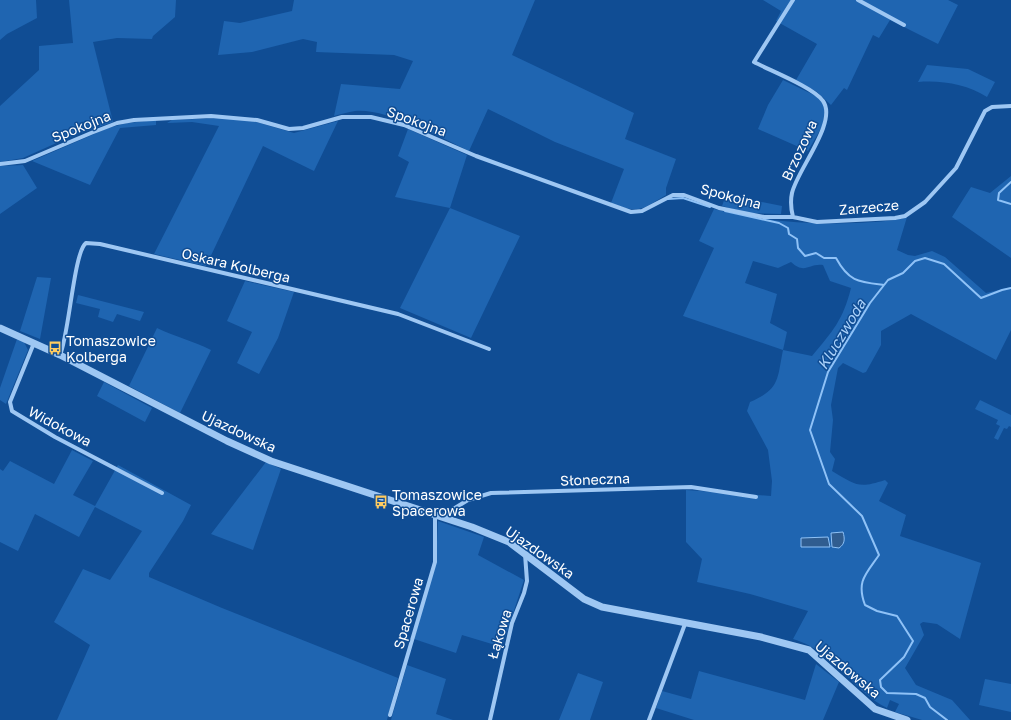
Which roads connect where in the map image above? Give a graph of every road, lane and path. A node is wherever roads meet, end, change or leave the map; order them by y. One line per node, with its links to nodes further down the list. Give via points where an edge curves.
1 (793, 0): 6 (street, Brzozowa, via 754,62 814,92 823,100 826,108 824,127 791,194)
2 (858, 0): 3 (street)
3 (904, 25)
4 (1011, 106): 6 (street, Zarzecze, via 992,107 985,111 956,168 925,202 905,216 816,222)
5 (0, 164): 6 (street, Spokojna, via 25,161 117,123 134,120 211,116 257,120 296,129 342,117 371,117 404,125 476,156 631,212 642,211 673,195 684,195 745,214)
6 (793, 217)
7 (0, 328): 8 (street, Ujazdowska)
8 (34, 343): 10 (street, Ujazdowska); 11 (street, Widokowa, via 10,402 12,411)
9 (488, 350): 10 (street, Oskara Kolberga, via 398,314 100,244 86,243 80,252 70,315)
10 (60, 355): 13 (street, Ujazdowska, via 227,442 271,461)
11 (162, 493)
12 (756, 497): 13 (street, Słoneczna, via 691,487 491,493 468,500)
13 (437, 516): 14 (street, Ujazdowska, via 491,534 509,542); 16 (street, Spacerowa, via 435,562)
14 (525, 554): 15 (street, Ujazdowska, via 584,599 602,606); 17 (street, Łąkowa, via 527,581 512,623)
15 (685, 624): 18 (street); 19 (street, Ujazdowska, via 761,637 809,650 875,709)
16 (390, 715)
17 (490, 720)
18 (649, 720)
19 (907, 720)

